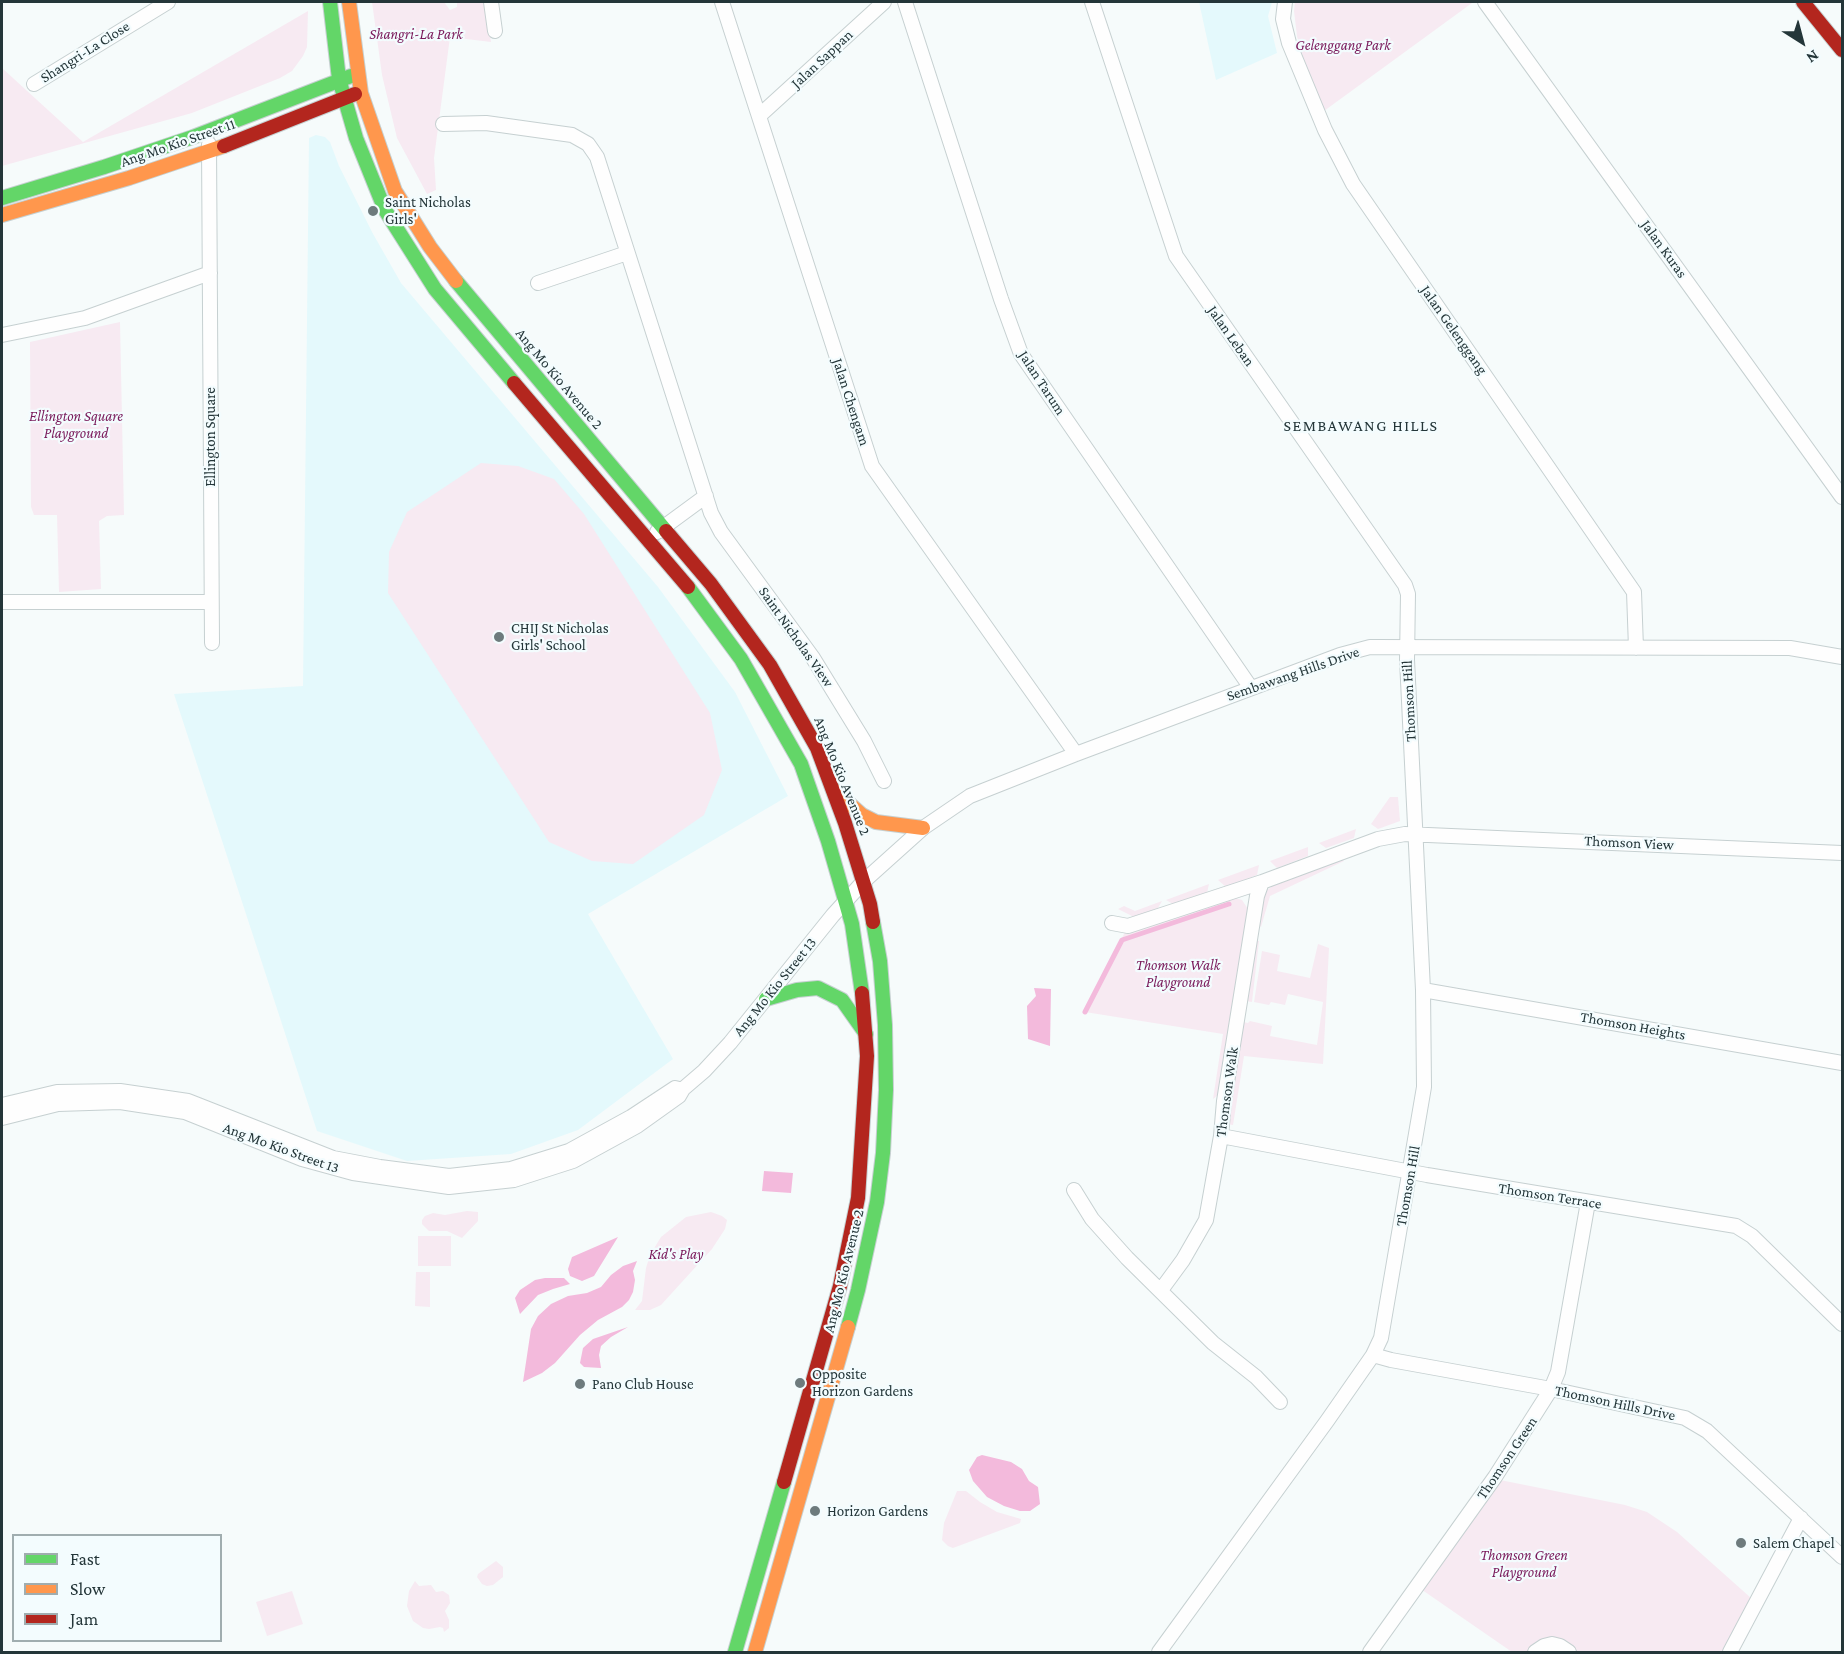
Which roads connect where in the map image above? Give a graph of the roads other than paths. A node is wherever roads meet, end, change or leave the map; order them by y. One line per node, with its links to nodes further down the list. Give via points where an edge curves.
1 (168, 2): 16 (street, Shangri-La Close)
2 (330, 2): 15 (main road, Ang Mo Kio Avenue 2)
3 (349, 2): 14 (main road, Ang Mo Kio Avenue 2)
4 (491, 2): 12 (street)
5 (722, 2): 19 (street, Jalan Chengam)
6 (884, 2): 19 (street, Jalan Sappan)
7 (905, 2): 39 (street, Jalan Tarum, via 1021,354)
8 (1092, 2): 36 (street, Jalan Leban, via 1176,256 1405,585)
9 (1285, 2): 37 (street, Jalan Gelenggang, via 1283,19 1289,43 1325,130 1353,184 1634,592)
10 (1485, 2): 30 (street, Jalan Kuras)
11 (1803, 2): 13 (main road)
12 (495, 31)
13 (1842, 50)
14 (357, 74): 15 (main road, Ang Mo Kio Street 11); 17 (main road, Ang Mo Kio Avenue 2)
15 (339, 79): 18 (main road, Ang Mo Kio Avenue 2); 21 (main road, Ang Mo Kio Street 11)
16 (34, 84)
17 (361, 93): 18 (main road, Ang Mo Kio Street 11); 31 (main road, Ang Mo Kio Avenue 2, via 395,190 430,247)
18 (344, 98): 22 (main road, Ang Mo Kio Street 11); 32 (main road, Ang Mo Kio Avenue 2, via 385,210 435,289)
19 (759, 116): 40 (street, Jalan Chengam, via 872,466)
20 (443, 124): 25 (street, Saint Nicholas View, via 496,124 572,135 588,144 597,157)
21 (206, 132): 22 (street, Ellington Square); 23 (main road, Ang Mo Kio Street 11)
22 (210, 151): 24 (main road, Ang Mo Kio Street 11); 26 (street, Ellington Square)
23 (2, 198)
24 (2, 215)
25 (627, 253): 27 (street); 29 (street, Saint Nicholas View)
26 (210, 273): 28 (street, via 85,318); 34 (street, Ellington Square)
27 (538, 282)
28 (2, 335)
29 (706, 496): 31 (street); 41 (street, Saint Nicholas View, via 721,532 813,658)
30 (1842, 497)
31 (662, 528): 32 (street); 42 (main road, Ang Mo Kio Avenue 2, via 711,584 770,665 808,731)
32 (648, 538): 48 (main road, Ang Mo Kio Avenue 2, via 741,658 801,764)
33 (2, 602): 34 (street)
34 (211, 602): 35 (street, Ellington Square)
35 (212, 643)
36 (1406, 647): 37 (street, Sembawang Hills Drive); 39 (street, Sembawang Hills Drive, via 1370,647); 44 (street, Thomson Hill)
37 (1636, 648): 38 (street, Sembawang Hills Drive, via 1790,648)
38 (1842, 657)
39 (1251, 688): 40 (street, Sembawang Hills Drive)
40 (1076, 754): 43 (street, Sembawang Hills Drive, via 970,796)
41 (884, 781)
42 (833, 790): 43 (main road, via 876,822); 46 (main road, Ang Mo Kio Avenue 2)
43 (923, 828): 46 (street, Sembawang Hills Drive)
44 (1416, 833): 45 (street, Thomson View); 47 (street, via 1378,839); 50 (street, Thomson Hill)
45 (1842, 853)
46 (864, 881): 48 (street, Ang Mo Kio Street 13); 69 (main road, Ang Mo Kio Avenue 2, via 880,961 885,1025 886,1090 877,1202 858,1290)
47 (1262, 882): 49 (street, via 1128,926); 57 (street, Thomson Walk)
48 (846, 901): 51 (street, Ang Mo Kio Street 13); 52 (main road, Ang Mo Kio Avenue 2, via 858,959)
49 (1112, 924)
50 (1423, 990): 53 (street, Thomson Heights); 58 (street, Thomson Hill, via 1424,1087)
51 (766, 999): 52 (main road, via 818,988 842,1000); 54 (street, Ang Mo Kio Street 13, via 704,1071)
52 (866, 1034): 68 (main road, Ang Mo Kio Avenue 2, via 863,1142 847,1257)
53 (1842, 1063)
54 (683, 1089): 55 (street, Ang Mo Kio Street 13, via 675,1088 569,1151 511,1169 449,1176 333,1158 188,1101 120,1091 57,1092); 56 (street, Ang Mo Kio Street 13, via 637,1126 573,1161 514,1180 449,1187 324,1167 185,1112 120,1102 58,1104)
55 (2, 1105)
56 (2, 1118)
57 (1221, 1136): 58 (street, Thomson Terrace); 61 (street, Thomson Walk, via 1206,1220)
58 (1410, 1172): 60 (street, Thomson Terrace); 63 (street, Thomson Hill, via 1381,1338)
59 (1074, 1190): 61 (street, via 1092,1219)
60 (1588, 1202): 62 (street, Thomson Terrace, via 1737,1226); 64 (street, Thomson Green, via 1558,1372)
61 (1161, 1290): 65 (street)
62 (1842, 1324)
63 (1373, 1355): 64 (street, Thomson Hills Drive); 70 (street, Thomson Hill)
64 (1551, 1389): 66 (street, Thomson Hills Drive, via 1685,1418 1707,1431); 71 (street, Thomson Green, via 1495,1477)
65 (1280, 1402)
66 (1801, 1518): 67 (street, Thomson Hills Drive); 74 (street)
67 (1842, 1557)
68 (735, 1653)
69 (755, 1653)
70 (1159, 1653)
71 (1370, 1653)
72 (1535, 1653): 73 (street, via 1552,1644)
73 (1569, 1653)
74 (1730, 1653)

